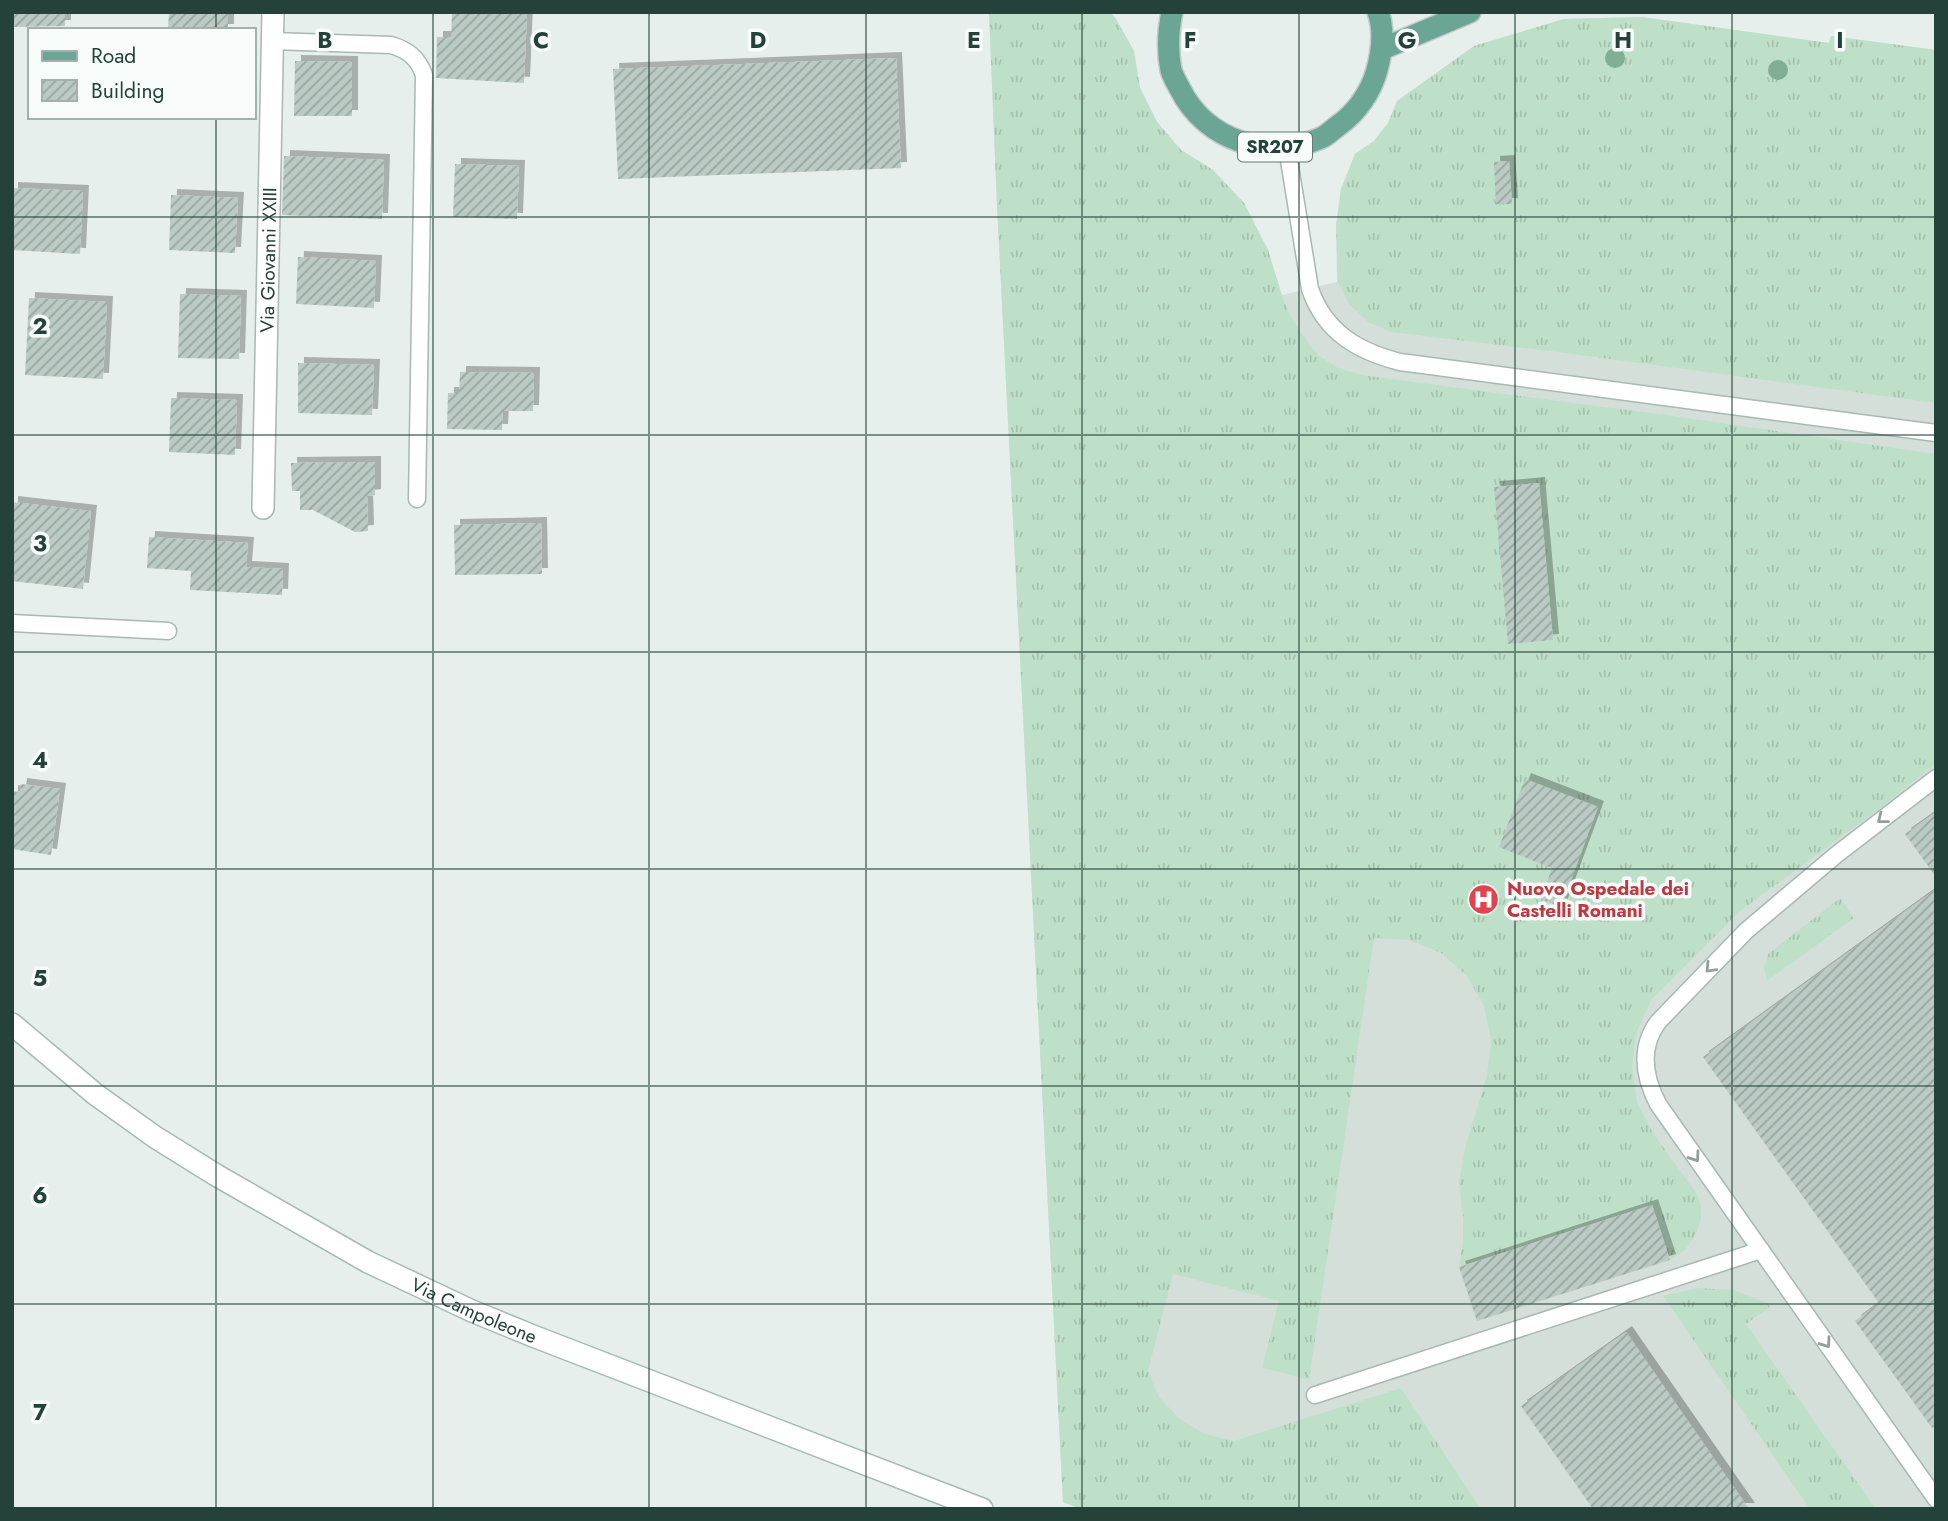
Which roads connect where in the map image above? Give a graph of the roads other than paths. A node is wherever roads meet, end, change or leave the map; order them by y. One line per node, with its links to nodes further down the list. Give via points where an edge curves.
1 (273, 12): 5 (street, Via Giovanni XXIII)
2 (1172, 12): 7 (main road, SR207, via 1167,35 1172,72 1188,105 1227,136 1250,145)
3 (1378, 12): 6 (main road, SR207)
4 (1470, 12): 6 (main road)
5 (272, 41): 9 (lane, via 391,45 415,57 424,75); 10 (street, Via Giovanni XXIII)
6 (1382, 49): 7 (main road, SR207, via 1373,85 1352,116 1323,137)
7 (1287, 148): 8 (lane, via 1315,303 1321,314 1361,349 1400,362)
8 (1936, 433)
9 (417, 499)
10 (263, 508)
11 (12, 623): 12 (lane)
12 (168, 631)
13 (1936, 778): 15 (lane, one-way to 15, via 1745,931 1648,1038 1645,1060 1652,1093)
14 (12, 1024): 18 (street, Via Campoleone, via 86,1087 155,1137 368,1262 509,1326)
15 (1761, 1251): 16 (lane); 17 (lane, one-way to 17)
16 (1315, 1395)
17 (1936, 1499)
18 (982, 1509)

